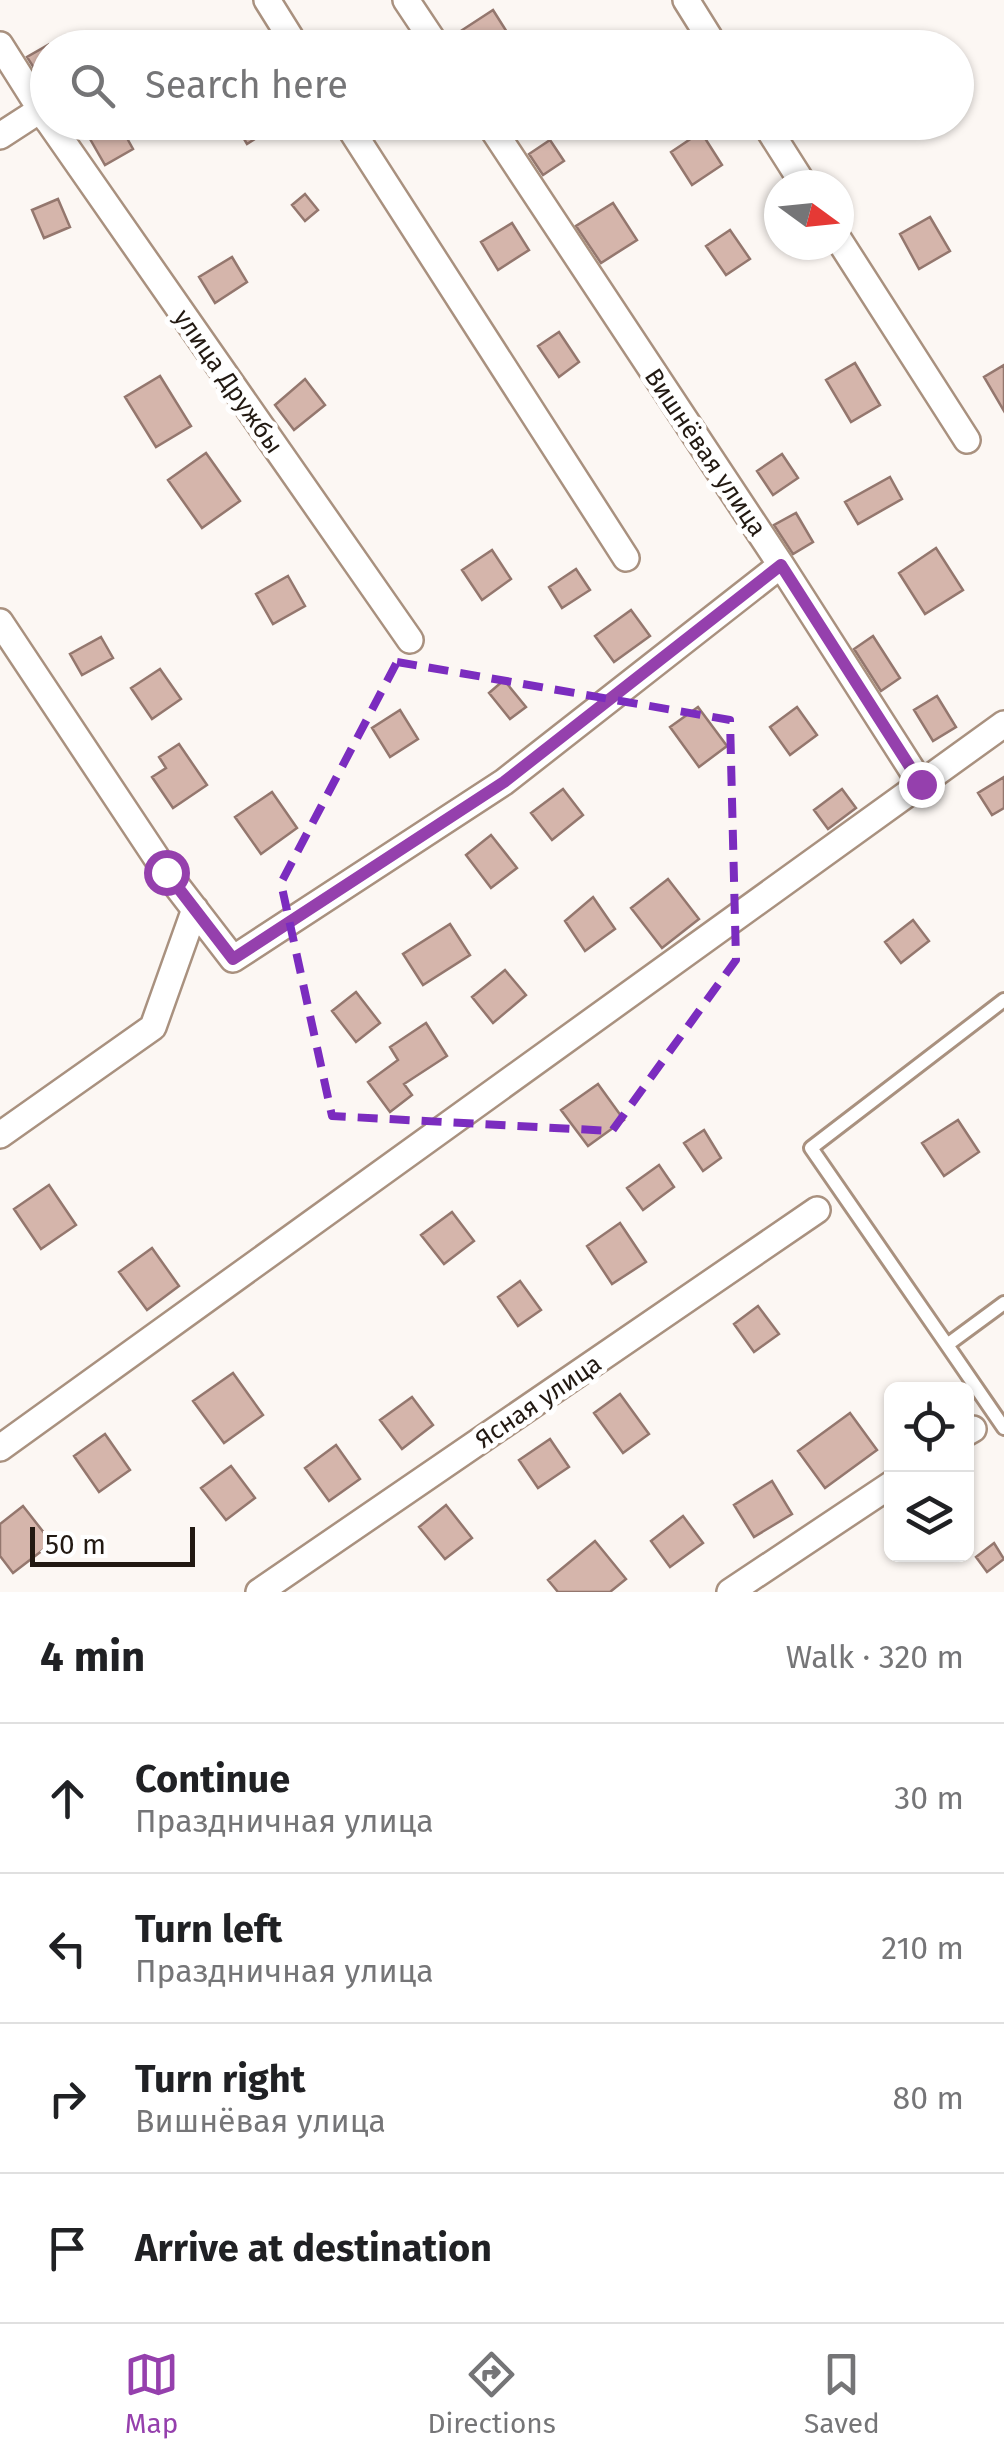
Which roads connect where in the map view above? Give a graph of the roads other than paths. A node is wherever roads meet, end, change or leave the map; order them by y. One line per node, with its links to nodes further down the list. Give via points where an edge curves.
1 (267, 0): 4 (street)
2 (406, 0): 5 (street)
3 (686, 0): 6 (street)
4 (286, 30)
5 (426, 30)
6 (705, 30)
7 (0, 45): 8 (street, улица Дружбы)
8 (30, 94)
9 (30, 124): 10 (street)
10 (0, 136)
11 (60, 140): 21 (street, улица Дружбы)
12 (358, 140): 18 (street)
13 (500, 140): 19 (street, Вишнёвая улица)
14 (775, 140): 15 (street)
15 (794, 170)
16 (852, 260): 17 (street)
17 (967, 440)
18 (626, 558)
19 (781, 565): 23 (street, Вишнёвая улица); 24 (street, via 504,782 233,959)
20 (0, 622): 24 (street)
21 (410, 640)
22 (1004, 724): 23 (street)
23 (921, 784): 31 (street)
24 (195, 909): 26 (street, via 153,1027)
25 (1004, 1000): 29 (lane, via 812,1148)
26 (1, 1132)
27 (818, 1210): 33 (street, Ясная улица)
28 (1004, 1303): 29 (lane)
29 (948, 1345): 30 (lane)
30 (1004, 1428)
31 (0, 1448)
32 (884, 1489): 34 (street)
33 (259, 1592)
34 (730, 1592)

